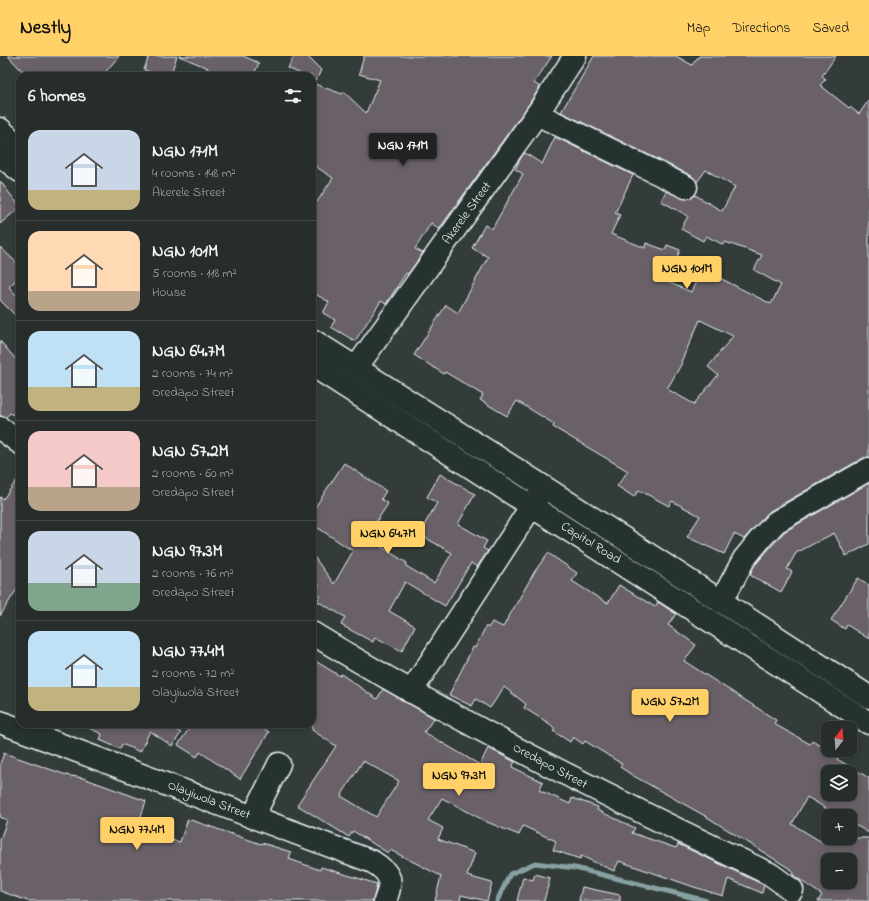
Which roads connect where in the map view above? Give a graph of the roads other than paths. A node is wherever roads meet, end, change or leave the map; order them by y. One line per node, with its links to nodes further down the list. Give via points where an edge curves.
1 (575, 56): 2 (street, Akerele Street)
2 (538, 114): 7 (street); 10 (street, Akerele Street)
3 (1, 131): 4 (street)
4 (16, 144)
5 (0, 155): 6 (street)
6 (16, 168)
7 (686, 187)
8 (316, 343): 10 (street, Capitol Road)
9 (316, 368): 15 (street, Capitol Road)
10 (356, 368): 14 (street, Capitol Road)
11 (0, 428): 12 (street)
12 (16, 440)
13 (869, 469): 16 (street, via 776,522 744,559)
14 (544, 487): 15 (street); 16 (street, Capitol Road)
15 (530, 505): 18 (street); 21 (street, Capitol Road)
16 (721, 602): 19 (street, Capitol Road)
17 (316, 635): 18 (street, Oredapo Street)
18 (411, 692): 24 (street, Oredapo Street, via 604,794 770,874)
19 (869, 697)
20 (0, 722): 23 (street, Olayiwola Street)
21 (869, 723)
22 (279, 764): 23 (street)
23 (253, 817): 25 (street, Olayiwola Street, via 383,868 389,876 391,886)
24 (792, 890)
25 (385, 901)

